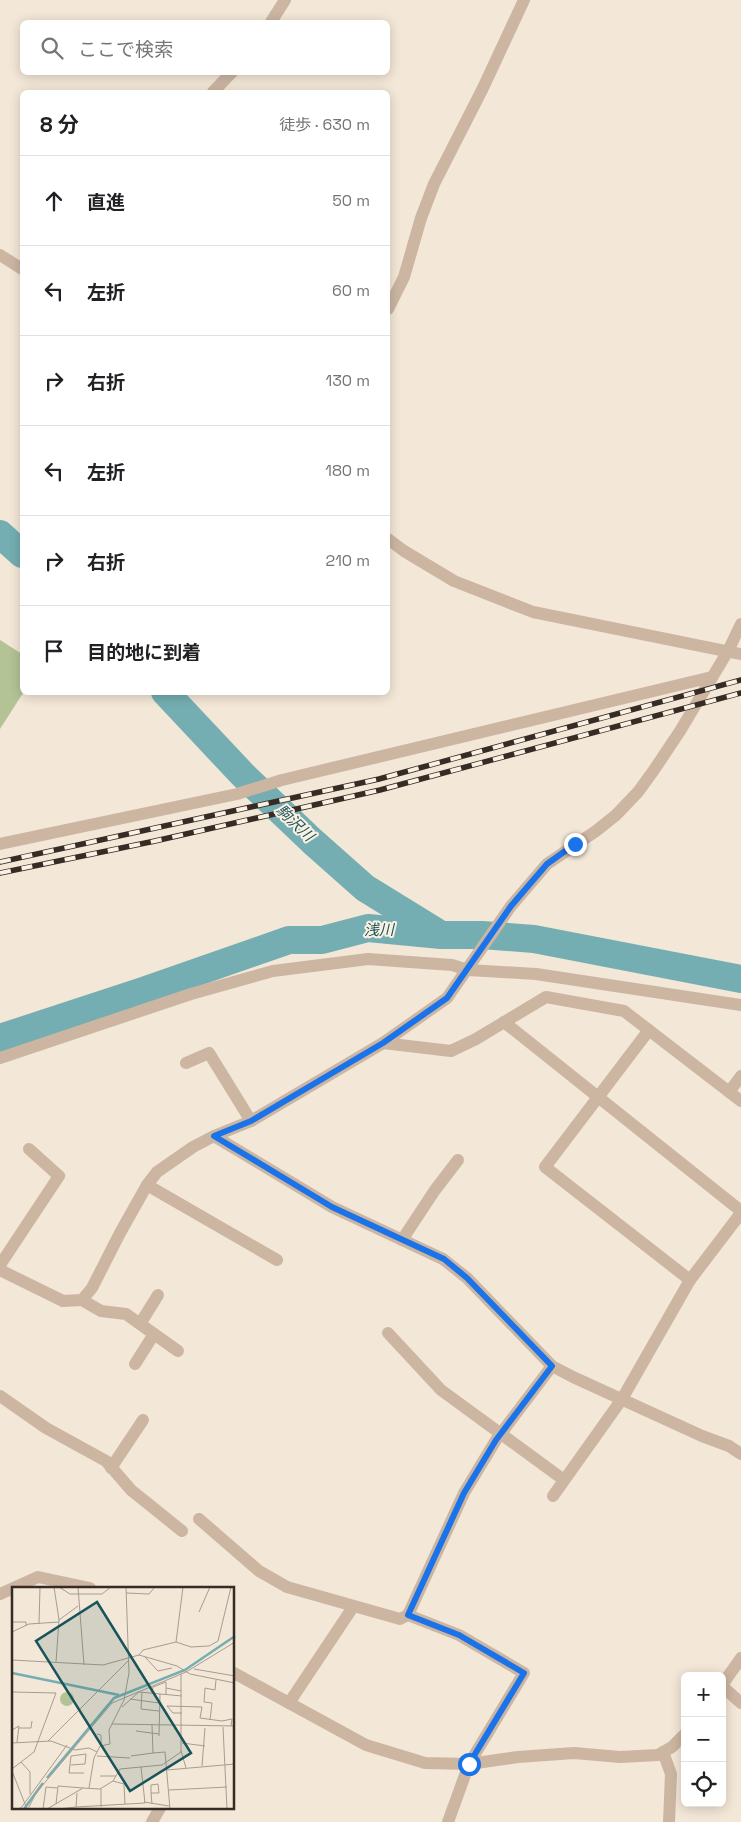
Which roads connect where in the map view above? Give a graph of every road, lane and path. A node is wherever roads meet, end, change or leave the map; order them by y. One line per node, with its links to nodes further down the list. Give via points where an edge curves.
1 (285, 0): 3 (street)
2 (524, 0): 8 (street, via 434,184 404,277)
3 (272, 20)
4 (229, 75): 5 (street)
5 (215, 90)
6 (0, 255): 7 (street)
7 (20, 268)
8 (390, 305)
9 (390, 540): 11 (street, via 454,581 533,612)
10 (741, 624): 11 (street)
11 (728, 651): 12 (street); 13 (street)
12 (741, 654)
13 (712, 676): 14 (street, via 282,780 237,794); 15 (street, via 675,739 638,792 602,826 547,864 511,906)
14 (0, 844)
15 (468, 970): 16 (street, via 536,974); 19 (street, via 447,998); 20 (street, via 452,965 368,959 273,971 191,994)
16 (741, 1005)
17 (504, 1022): 18 (street, via 546,997 624,1011); 19 (street, via 451,1051); 24 (street)
18 (648, 1030): 23 (street); 24 (street)
19 (383, 1043): 26 (street)
20 (0, 1058)
21 (186, 1063): 26 (street, via 209,1053)
22 (741, 1076): 23 (street)
23 (729, 1092): 25 (street)
24 (596, 1097): 31 (street); 36 (street, via 545,1167)
25 (741, 1101)
26 (251, 1121): 27 (street)
27 (214, 1136): 30 (street, via 157,1172); 32 (street, via 332,1207)
28 (29, 1149): 34 (street, via 59,1176)
29 (458, 1160): 32 (street)
30 (147, 1185): 33 (street); 38 (street, via 92,1288)
31 (741, 1212): 36 (street)
32 (402, 1240): 44 (street, via 444,1259)
33 (278, 1260)
34 (0, 1265)
35 (0, 1270): 38 (street, via 64,1301)
36 (690, 1280): 46 (street)
37 (158, 1294): 39 (street)
38 (82, 1300): 39 (street, via 101,1310 126,1314)
39 (140, 1324): 41 (street)
40 (388, 1333): 48 (street, via 440,1390)
41 (154, 1334): 42 (street); 43 (street)
42 (178, 1351)
43 (135, 1364)
44 (552, 1366): 46 (street); 48 (street)
45 (0, 1396): 50 (street, via 46,1428 106,1461)
46 (622, 1399): 49 (street); 51 (street)
47 (143, 1420): 50 (street)
48 (500, 1435): 51 (street); 60 (street, via 464,1493)
49 (741, 1454)
50 (111, 1468): 54 (street, via 131,1490)
51 (564, 1480): 52 (street)
52 (553, 1496)
53 (199, 1519): 59 (street, via 259,1571 287,1587)
54 (182, 1531)
55 (16, 1587): 56 (street, via 38,1577)
56 (85, 1587)
57 (12, 1589): 58 (street)
58 (0, 1594)
59 (353, 1607): 60 (street, via 400,1619); 65 (street)
60 (408, 1615): 69 (street, via 459,1635 524,1673)
61 (741, 1658): 63 (street)
62 (235, 1674): 65 (street)
63 (726, 1680)
64 (726, 1690): 66 (street)
65 (290, 1703): 69 (street, via 366,1745 425,1763)
66 (741, 1703)
67 (681, 1738): 68 (street)
68 (663, 1752): 69 (street, via 620,1757 574,1753); 73 (street, via 671,1774)
69 (469, 1764): 72 (street)
70 (159, 1810): 71 (street)
71 (152, 1822)
72 (448, 1822)
73 (669, 1822)

